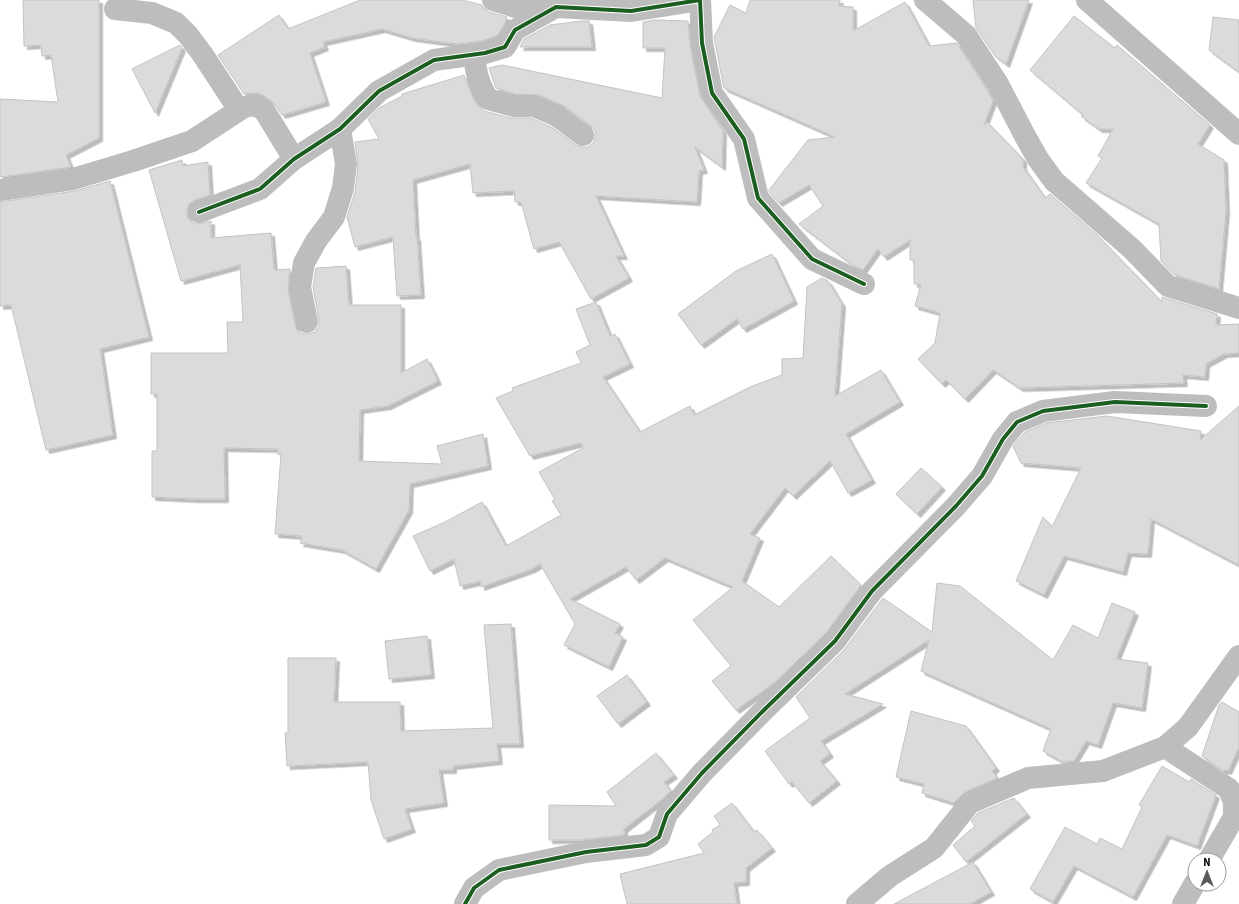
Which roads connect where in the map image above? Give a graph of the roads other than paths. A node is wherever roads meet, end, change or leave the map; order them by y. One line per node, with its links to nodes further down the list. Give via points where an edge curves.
1 (493, 0): 4 (street, via 522,9)
2 (925, 0): 15 (street, via 966,35 998,84 1038,159 1054,181 1132,249 1168,286)
3 (1087, 0): 10 (street)
4 (554, 5): 6 (street, via 515,30 505,47); 14 (street, via 632,11 700,0 702,43 712,93 744,139 758,198 812,259)
5 (115, 9): 7 (street, via 152,13 176,23 203,55)
6 (474, 55): 8 (street, via 434,60 379,91); 9 (street, via 480,87 488,99 513,106 534,106 557,116)
7 (239, 110): 11 (street, via 255,105 264,110); 12 (street, via 192,141 148,156 73,179)
8 (340, 129): 11 (street); 16 (street, via 346,164 343,188 334,217 304,263 300,286)
9 (583, 134)
10 (1239, 134)
11 (294, 159): 13 (street, via 260,189)
12 (0, 190)
13 (199, 212)
14 (864, 284)
15 (1239, 308)
16 (307, 322)
17 (1206, 406): 22 (street, via 1115,402 1043,411 1017,422 1003,439 982,476 872,591 835,641 702,773 667,814 658,837 646,846 586,852 499,870 474,888)
18 (1239, 656): 19 (street, via 1188,728)
19 (1165, 747): 20 (street, via 1228,789 1234,802 1234,817); 23 (street, via 1103,771 1028,778 970,803 934,848 890,876)
20 (1214, 852)
21 (1190, 892): 24 (street)
22 (465, 904)
23 (857, 904)
24 (1183, 904)

